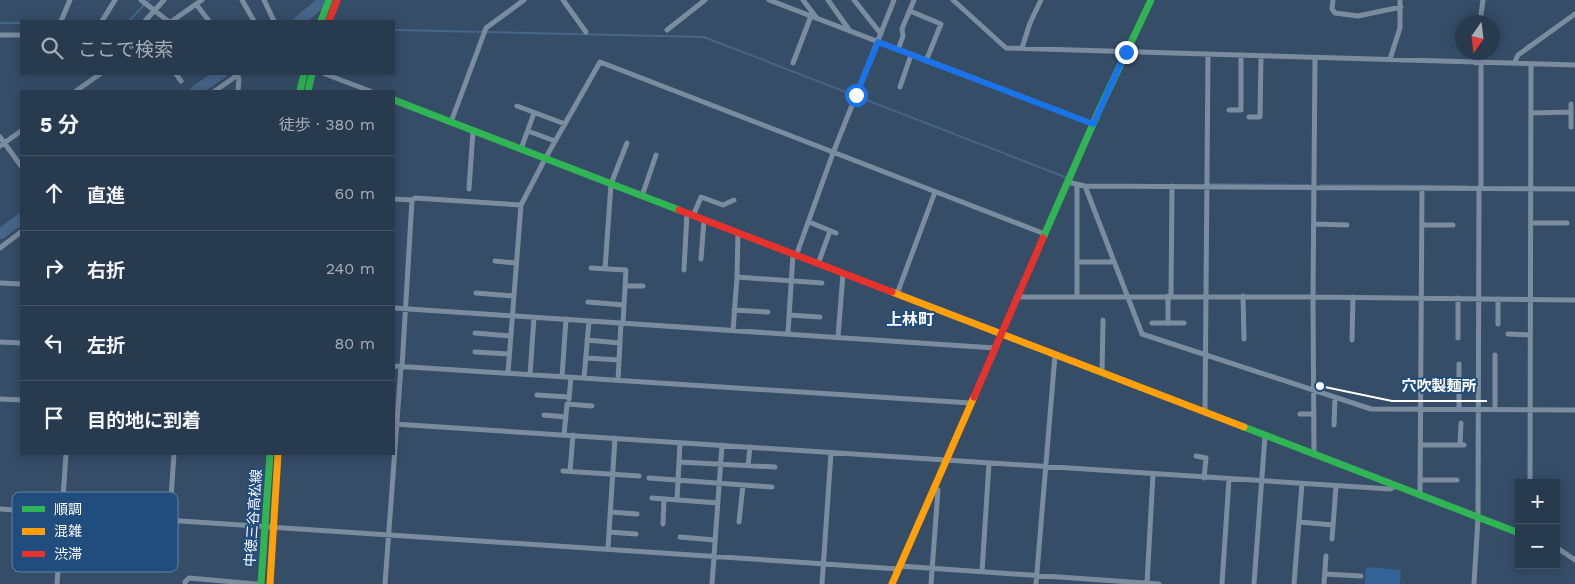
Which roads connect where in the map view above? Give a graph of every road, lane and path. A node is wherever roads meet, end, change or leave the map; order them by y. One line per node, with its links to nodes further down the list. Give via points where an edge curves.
1 (70, 0): 32 (street)
2 (115, 0): 33 (street)
3 (141, 0): 27 (street)
4 (164, 0): 27 (street)
5 (202, 0): 25 (street)
6 (242, 0): 38 (street)
7 (264, 0): 39 (street)
8 (329, 0): 40 (street)
9 (524, 0): 87 (street, via 486,28)
10 (562, 0): 44 (street)
11 (705, 0): 42 (street)
12 (769, 0): 31 (street)
13 (803, 0): 31 (street)
14 (828, 0): 43 (street)
15 (854, 0): 45 (street)
16 (894, 0): 45 (street)
17 (914, 0): 28 (street)
18 (953, 0): 49 (street, via 1006,48)
19 (1041, 0): 49 (street, via 1030,23)
20 (1150, 0): 51 (street)
21 (1333, 0): 26 (street, via 1335,13 1358,16)
22 (1400, 0): 26 (street)
23 (1483, 0): 30 (street)
24 (338, 3): 41 (street)
25 (196, 4): 36 (street); 37 (street)
26 (1401, 7): 57 (street, via 1400,28)
27 (155, 10): 34 (street); 35 (street)
28 (910, 10): 50 (street); 59 (street, via 941,24)
29 (1575, 14): 62 (street, via 1518,56)
30 (1481, 15)
31 (814, 17): 43 (street); 60 (street)
32 (60, 20)
33 (103, 20)
34 (145, 20)
35 (167, 20)
36 (173, 20)
37 (208, 20)
38 (253, 20)
39 (274, 20)
40 (321, 20)
41 (330, 20)
42 (667, 30)
43 (851, 31): 48 (street)
44 (586, 32)
45 (881, 34): 48 (street)
46 (0, 35): 47 (street)
47 (20, 35)
48 (878, 42): 50 (street); 99 (street)
49 (1025, 48): 51 (street)
50 (898, 50): 53 (street)
51 (1126, 52): 52 (street); 89 (street)
52 (1208, 54): 54 (street); 110 (street)
53 (911, 55): 59 (street); 72 (street)
54 (1242, 56): 55 (street); 82 (street, via 1241,110)
55 (1261, 56): 56 (street); 86 (street, via 1260,117)
56 (1315, 58): 57 (street); 111 (street)
57 (1390, 59): 61 (street)
58 (1478, 60): 61 (street)
59 (926, 61): 89 (street)
60 (793, 63)
61 (1479, 63): 62 (street); 113 (street)
62 (1514, 64): 63 (street)
63 (1531, 64): 64 (street); 85 (street)
64 (1575, 65)
65 (99, 75): 73 (street)
66 (177, 75): 71 (street)
67 (304, 75): 76 (street)
68 (312, 75): 77 (street)
69 (328, 75): 78 (street)
70 (239, 76): 74 (street); 75 (street)
71 (181, 81)
72 (900, 86)
73 (77, 90)
74 (217, 90)
75 (238, 90)
76 (300, 90)
77 (308, 90)
78 (367, 90)
79 (395, 100): 87 (street)
80 (1571, 104): 83 (street)
81 (517, 106): 84 (street)
82 (1229, 110)
83 (1571, 112): 85 (street); 90 (street)
84 (534, 113): 88 (street); 92 (street)
85 (1531, 113): 115 (street)
86 (1249, 117)
87 (451, 122): 91 (street)
88 (564, 124): 95 (street); 99 (street, via 600,62)
89 (1093, 124): 105 (street)
90 (1571, 126)
91 (473, 131): 98 (street); 114 (street)
92 (528, 131): 95 (street); 98 (street)
93 (20, 132): 97 (street)
94 (0, 137): 97 (street)
95 (555, 141): 101 (street)
96 (627, 143): 106 (street)
97 (2, 144): 103 (street)
98 (521, 150): 101 (street)
99 (834, 152): 117 (street); 125 (street)
100 (656, 155): 104 (street)
101 (545, 159): 106 (street); 122 (street)
102 (646, 164): 104 (street)
103 (20, 165)
104 (652, 166): 118 (street)
105 (1068, 182): 107 (street); 136 (street)
106 (611, 184): 118 (street); 146 (street)
107 (1077, 184): 108 (street); 142 (street)
108 (1085, 186): 109 (street); 160 (street)
109 (1172, 186): 110 (street); 161 (street)
110 (1206, 186): 111 (street); 162 (street)
111 (1315, 187): 112 (street); 128 (street)
112 (1422, 188): 113 (street); 130 (street)
113 (1480, 188): 115 (street); 169 (street)
114 (469, 189)
115 (1531, 189): 116 (street); 126 (street)
116 (1575, 189)
117 (935, 192): 136 (street); 157 (street)
118 (642, 196): 123 (street)
119 (395, 199): 120 (street)
120 (412, 200): 122 (street); 176 (street)
121 (734, 200): 123 (street, via 723,205 701,197)
122 (521, 206): 141 (street)
123 (690, 215): 124 (street); 147 (street)
124 (704, 220): 134 (street); 139 (street)
125 (809, 222): 132 (street); 138 (street)
126 (1531, 223): 127 (street); 171 (street)
127 (1567, 223)
128 (1315, 224): 129 (street); 165 (street)
129 (1347, 225)
130 (1422, 225): 131 (street); 167 (street)
131 (1453, 225)
132 (830, 231): 135 (street); 144 (street)
133 (20, 233): 137 (street)
134 (738, 233): 138 (street); 149 (street)
135 (836, 233)
136 (1045, 234): 164 (street)
137 (0, 248)
138 (795, 255): 144 (street); 150 (street)
139 (702, 259)
140 (495, 262): 141 (street)
141 (516, 262): 158 (street)
142 (1077, 262): 143 (street); 159 (street)
143 (1111, 262)
144 (818, 264): 148 (street)
145 (591, 268): 146 (street)
146 (605, 269): 154 (street, via 626,270)
147 (684, 270)
148 (843, 274): 157 (street); 198 (street)
149 (737, 277): 150 (street); 177 (street)
150 (791, 281): 152 (street); 179 (street)
151 (0, 283): 153 (street)
152 (822, 283)
153 (20, 284)
154 (625, 286): 155 (street); 174 (street)
155 (643, 286)
156 (476, 293): 158 (street)
157 (897, 294): 195 (street)
158 (514, 296): 180 (street)
159 (1077, 296): 160 (street); 164 (street)
160 (1128, 296): 161 (street); 209 (street, via 1142,334)
161 (1170, 296): 162 (street); 188 (street)
162 (1205, 296): 163 (street); 209 (street)
163 (1243, 296): 165 (street); 200 (street)
164 (1018, 297): 195 (street)
165 (1313, 297): 166 (street); 224 (street)
166 (1353, 297): 167 (street); 202 (street)
167 (1423, 298): 168 (street); 233 (street)
168 (1458, 298): 169 (street); 199 (street)
169 (1477, 299): 170 (street); 235 (street)
170 (1498, 299): 171 (street); 190 (street)
171 (1530, 299): 172 (street); 196 (street)
172 (1575, 300)
173 (588, 302): 174 (street)
174 (624, 305): 186 (street)
175 (395, 308): 176 (street)
176 (406, 309): 180 (street); 216 (street)
177 (734, 310): 178 (street); 191 (street)
178 (768, 312)
179 (789, 315): 182 (street); 192 (street)
180 (512, 316): 181 (street); 197 (street)
181 (534, 317): 183 (street); 219 (street)
182 (820, 317)
183 (566, 319): 185 (street); 220 (street)
184 (1103, 320): 217 (street)
185 (588, 321): 186 (street); 201 (street)
186 (622, 323): 191 (street); 205 (street)
187 (1152, 323): 188 (street)
188 (1168, 323): 189 (street)
189 (1184, 323)
190 (1498, 324)
191 (733, 330): 192 (street)
192 (788, 333): 198 (street)
193 (475, 334): 197 (street)
194 (1508, 334): 196 (street)
195 (1001, 335): 206 (street); 210 (street)
196 (1530, 335): 237 (street)
197 (511, 336): 208 (street)
198 (838, 338): 206 (street)
199 (1458, 338)
200 (1244, 339)
201 (587, 340): 205 (street); 212 (street)
202 (1352, 340)
203 (0, 342): 204 (street)
204 (20, 343)
205 (620, 343): 213 (street)
206 (995, 348): 230 (street)
207 (475, 352): 208 (street)
208 (509, 354): 218 (street)
209 (1205, 354): 224 (street); 239 (street)
210 (1055, 355): 217 (street); 268 (street)
211 (1495, 355): 236 (street)
212 (586, 358): 213 (street); 222 (street)
213 (620, 360): 223 (street)
214 (1458, 364): 234 (street)
215 (395, 366): 216 (street)
216 (402, 367): 218 (street); 245 (street)
217 (1102, 373): 239 (street)
218 (508, 374): 219 (street)
219 (530, 375): 220 (street)
220 (562, 377): 221 (street)
221 (571, 377): 222 (street); 226 (street)
222 (584, 378): 223 (street)
223 (618, 380): 230 (street)
224 (1313, 389): 227 (street); 242 (street)
225 (537, 395): 226 (street)
226 (569, 397): 231 (street)
227 (1335, 397): 233 (street, via 1371,409); 246 (street)
228 (0, 399): 229 (street)
229 (20, 400)
230 (971, 403): 263 (street)
231 (568, 404): 232 (street); 243 (street)
232 (592, 406)
233 (1421, 409): 234 (street); 252 (street)
234 (1459, 409): 235 (street)
235 (1478, 409): 236 (street); 299 (street)
236 (1495, 409): 237 (street)
237 (1530, 410): 238 (street); 278 (street)
238 (1575, 410)
239 (1205, 413): 249 (street)
240 (544, 414): 243 (street)
241 (1300, 414): 242 (street)
242 (1314, 414): 261 (street)
243 (566, 417): 247 (street)
244 (1461, 423): 252 (street, via 1462,445)
245 (395, 424): 247 (street)
246 (1334, 425)
247 (564, 435): 248 (street)
248 (572, 435): 250 (street); 271 (street)
249 (1265, 436): 261 (street); 282 (street)
250 (615, 438): 251 (street); 272 (street)
251 (680, 443): 253 (street); 264 (street)
252 (1421, 445): 279 (street)
253 (722, 446): 254 (street); 265 (street)
254 (750, 447): 255 (street); 267 (street)
255 (831, 453): 263 (street); 319 (street)
256 (66, 455): 290 (street)
257 (174, 455): 291 (street)
258 (270, 455): 305 (street, 中徳三谷高松線)
259 (278, 455): 306 (street, 中徳三谷高松線)
260 (393, 455): 309 (street)
261 (1314, 455): 287 (street)
262 (1196, 456): 276 (street, via 1206,458)
263 (946, 461): 266 (street); 289 (street)
264 (679, 462): 265 (street); 281 (street)
265 (720, 464): 267 (street); 283 (street)
266 (989, 464): 268 (street); 322 (street)
267 (748, 466): 269 (street)
268 (1046, 466): 273 (street); 325 (street)
269 (775, 467)
270 (563, 471): 271 (street)
271 (570, 472): 272 (street)
272 (612, 474): 274 (street); 297 (street)
273 (1153, 474): 276 (street); 337 (street)
274 (639, 476)
275 (649, 478): 281 (street)
276 (1204, 478): 277 (street)
277 (1229, 479): 282 (street); 339 (street)
278 (1530, 479)
279 (1421, 480): 280 (street); 292 (street)
280 (1457, 480)
281 (678, 481): 283 (street); 295 (street)
282 (1262, 481): 284 (street); 340 (street)
283 (719, 483): 285 (street); 296 (street)
284 (1302, 484): 286 (street); 302 (street)
285 (742, 485): 288 (street); 301 (street)
286 (1336, 486): 287 (street, via 1390,489); 304 (street)
287 (1396, 486): 292 (street)
288 (772, 487)
289 (934, 488): 320 (street); 321 (street, via 938,490)
290 (63, 492)
291 (172, 492)
292 (1420, 496): 299 (street)
293 (652, 498): 294 (street)
294 (664, 499): 295 (street); 303 (street)
295 (677, 500): 296 (street)
296 (718, 503): 313 (street)
297 (610, 512): 298 (street); 307 (street)
298 (637, 514)
299 (1478, 518): 308 (street); 343 (street)
300 (178, 521): 305 (street)
301 (739, 522)
302 (1299, 522): 304 (street); 341 (street)
303 (663, 524)
304 (1333, 525): 312 (street)
305 (264, 527): 306 (street); 329 (street, 中徳三谷高松線)
306 (273, 528): 309 (street); 330 (street, 中徳三谷高松線)
307 (609, 532): 310 (street); 314 (street)
308 (1515, 532)
309 (389, 534): 314 (street); 331 (street)
310 (636, 534)
311 (680, 537): 313 (street)
312 (1332, 539)
313 (715, 540): 316 (street)
314 (608, 548): 316 (street)
315 (1560, 550): 318 (street)
316 (714, 556): 319 (street); 332 (street)
317 (1326, 556): 323 (street)
318 (1575, 560)
319 (824, 564): 320 (street); 333 (street)
320 (899, 568): 321 (street); 334 (street)
321 (932, 569): 322 (street); 335 (street)
322 (982, 572): 325 (street)
323 (1325, 574): 324 (street); 342 (street)
324 (1361, 576)
325 (1037, 577): 326 (street); 336 (street)
326 (1059, 581): 337 (street)
327 (185, 584): 328 (street, via 189,578)
328 (257, 584)
329 (261, 584)
330 (270, 584)
331 (385, 584)
332 (712, 584)
333 (822, 584)
334 (892, 584)
335 (931, 584)
336 (1036, 584)
337 (1147, 584): 338 (street)
338 (1159, 584)
339 (1222, 584)
340 (1254, 584)
341 (1294, 584)
342 (1324, 584)
343 (1474, 584)

